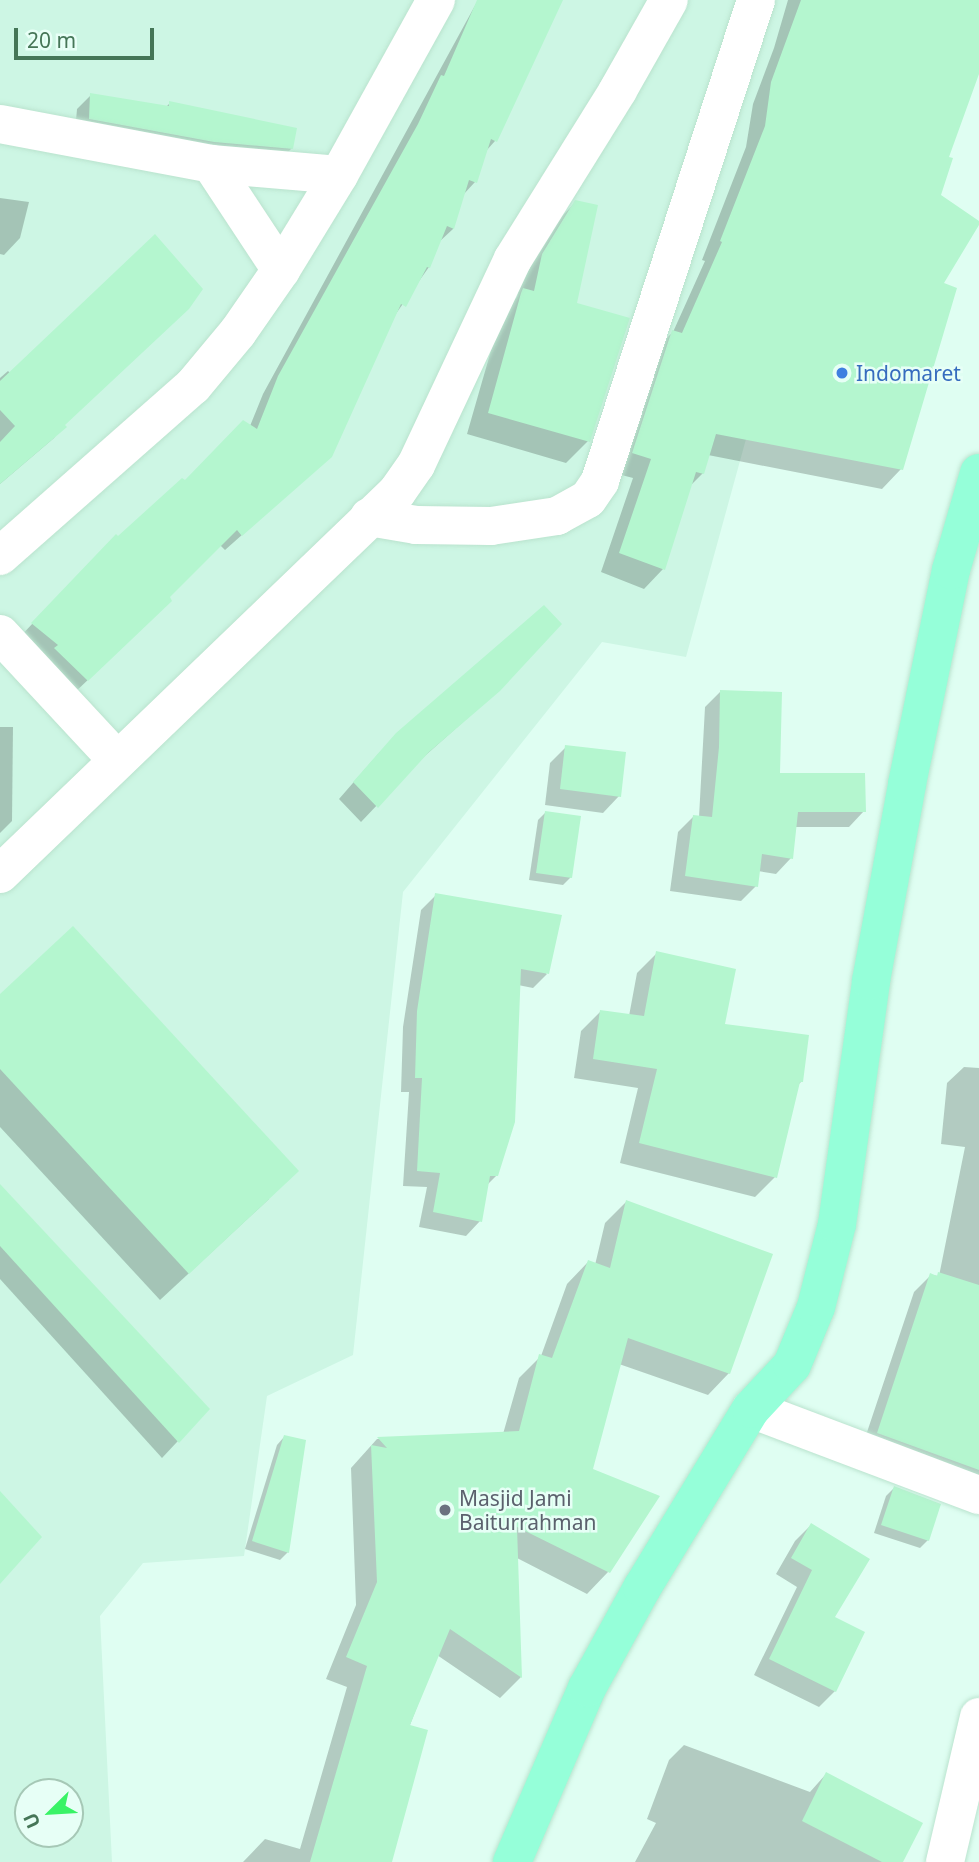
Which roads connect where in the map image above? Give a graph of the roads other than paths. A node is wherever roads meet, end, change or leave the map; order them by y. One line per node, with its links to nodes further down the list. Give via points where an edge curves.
1 (436, 0): 6 (street)
2 (669, 0): 9 (street, via 513,259 416,465 397,492)
3 (756, 0): 9 (street, via 600,481 588,499 557,516 491,526 416,526)
4 (0, 124): 5 (street)
5 (211, 164): 6 (street); 7 (street)
6 (339, 175): 7 (street)
7 (281, 270): 10 (street, via 193,386)
8 (979, 473): 14 (main road, via 951,570 907,783 871,981 837,1224 816,1307 792,1365)
9 (369, 517): 12 (street)
10 (0, 556)
11 (0, 634): 12 (street)
12 (117, 760): 13 (street)
13 (0, 874)
14 (751, 1409): 15 (street); 17 (main road, via 587,1688)
15 (979, 1495)
16 (979, 1717): 18 (street)
17 (512, 1862)
18 (945, 1862)

